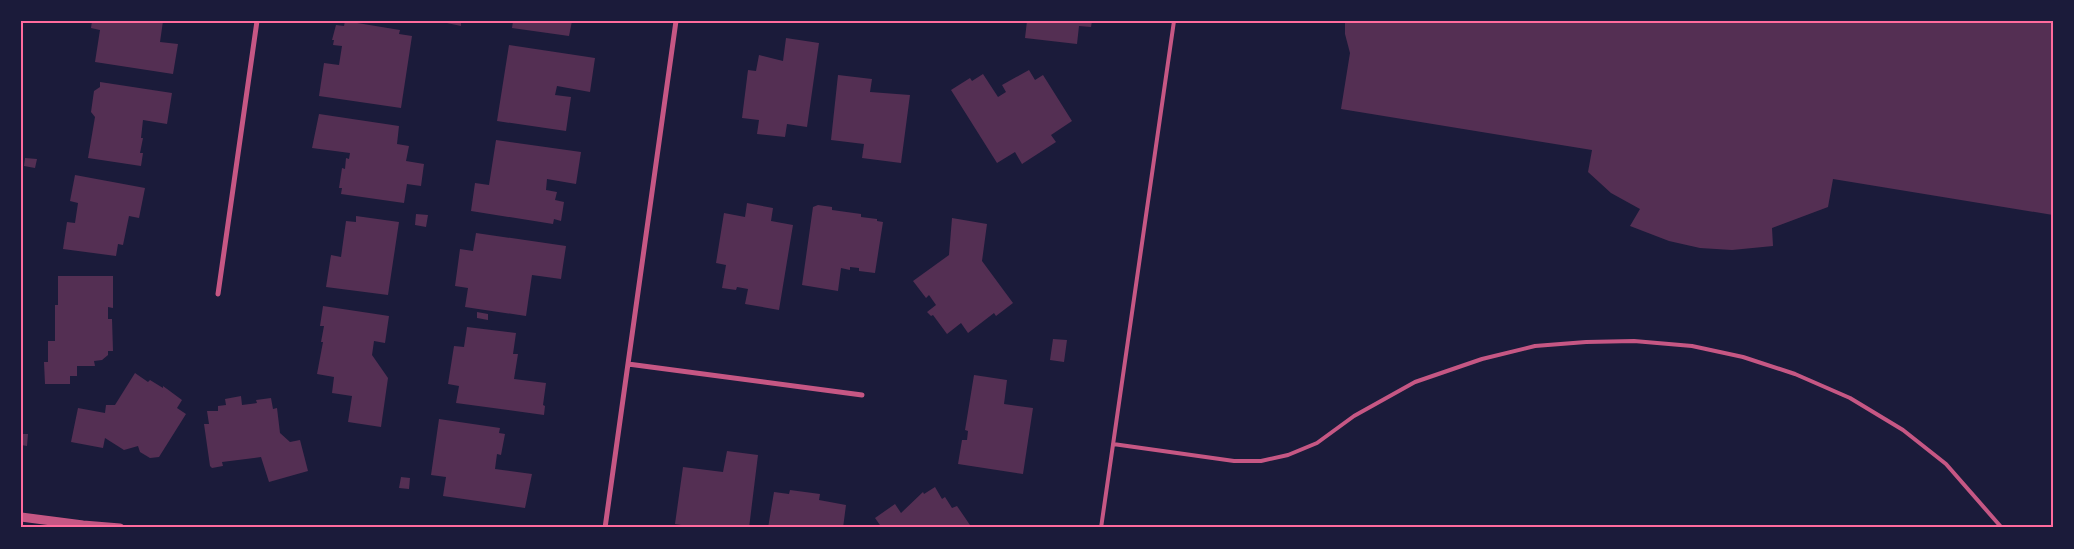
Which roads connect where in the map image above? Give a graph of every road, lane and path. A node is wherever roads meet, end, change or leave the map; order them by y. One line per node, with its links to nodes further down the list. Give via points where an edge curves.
1 (257, 21): 4 (street)
2 (676, 21): 5 (street)
3 (1174, 21): 7 (lane)
4 (218, 294)
5 (628, 364): 6 (street); 10 (street)
6 (862, 395)
7 (1113, 444): 11 (lane); 12 (lane, via 1234,461 1261,461 1288,455 1317,443 1354,416 1415,382 1482,359 1535,346 1586,342 1634,341 1692,346 1742,357 1795,374 1850,398 1903,430 1946,464)
8 (21, 517): 9 (street)
9 (120, 528)
10 (606, 528)
11 (1101, 528)
12 (2002, 528)

